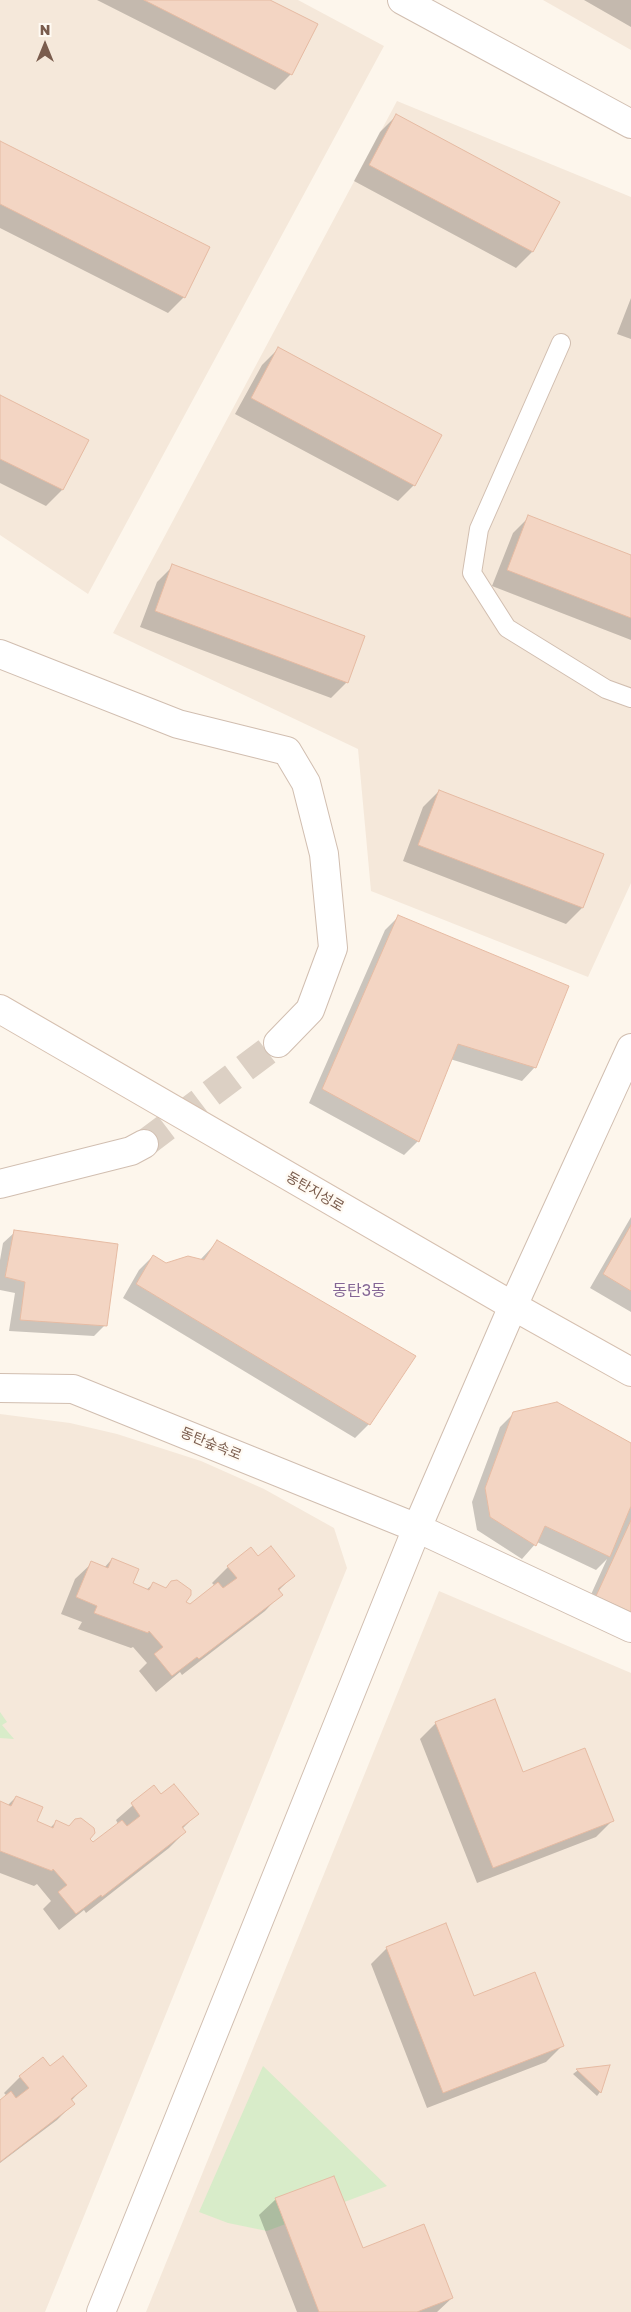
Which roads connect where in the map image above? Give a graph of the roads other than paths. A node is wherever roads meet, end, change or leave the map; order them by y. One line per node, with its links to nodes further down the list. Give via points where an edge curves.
1 (402, 0): 2 (street)
2 (631, 124)
3 (561, 343): 5 (lane, via 479,529 472,573 507,628 606,690)
4 (0, 654): 7 (street, via 178,724 287,751 306,783 324,854 333,948 310,1010)
5 (631, 698)
6 (0, 1010): 12 (street, 동탄지성로)
7 (278, 1042)
8 (631, 1048): 9 (street)
9 (624, 1081): 12 (street)
10 (144, 1144): 11 (street, via 131,1151)
11 (0, 1184)
12 (513, 1306): 13 (street, 동탄지성로); 15 (street)
13 (631, 1372)
14 (0, 1388): 15 (street, 동탄숲속로, via 73,1389)
15 (417, 1528): 16 (street, 동탄숲속로); 17 (street)
16 (631, 1628)
17 (101, 2312)

